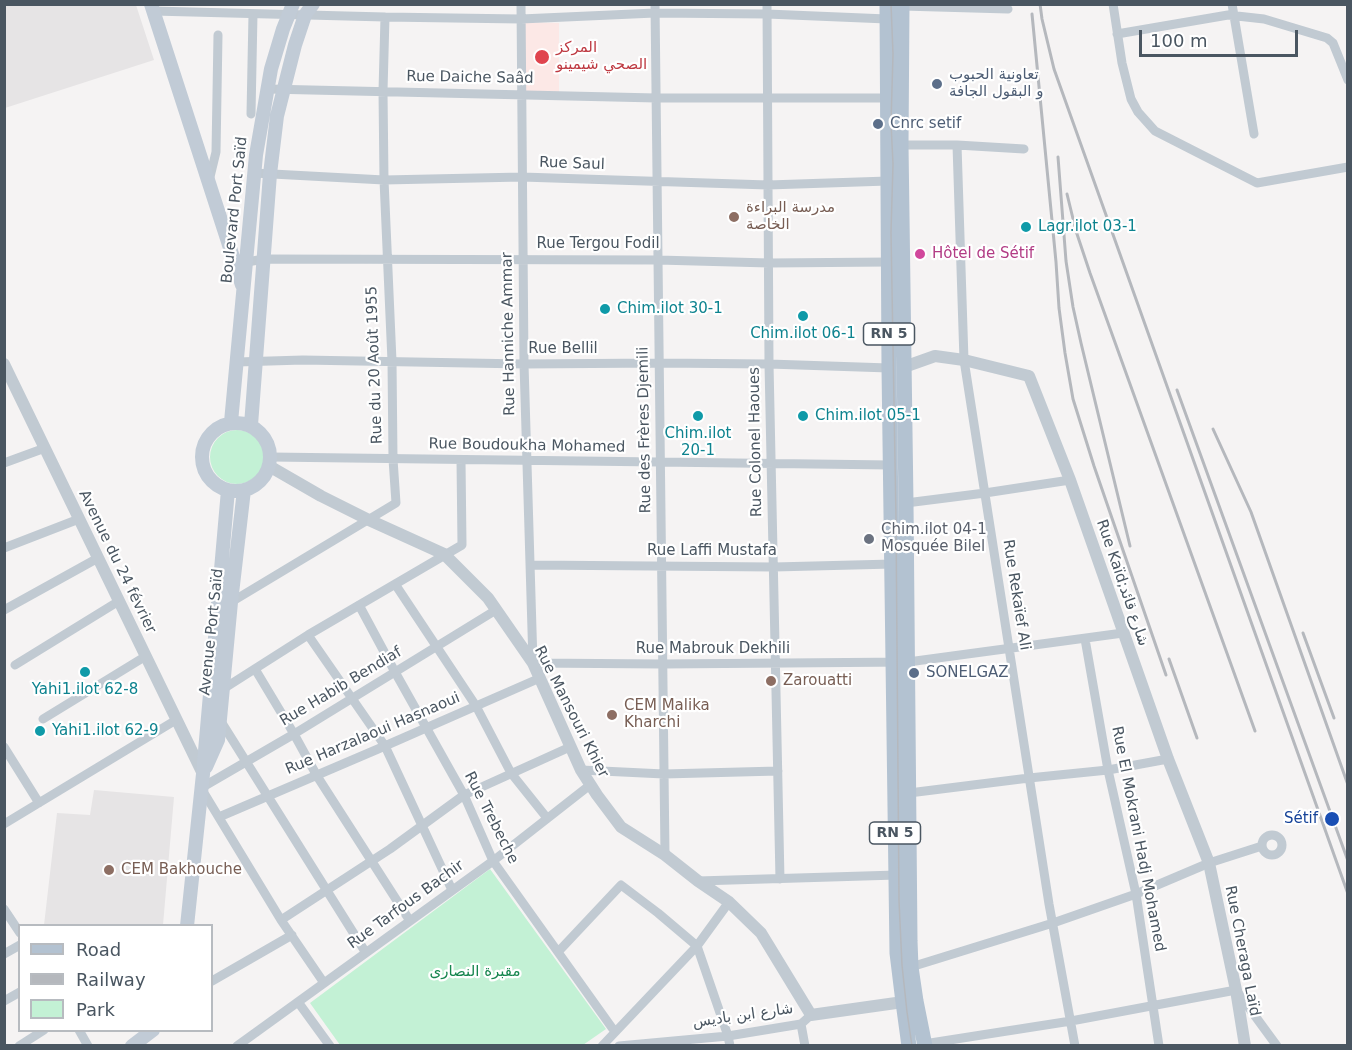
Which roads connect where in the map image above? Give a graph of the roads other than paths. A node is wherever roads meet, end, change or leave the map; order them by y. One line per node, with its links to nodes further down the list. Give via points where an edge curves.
1 (521, 4): 13 (street, Rue Hanniche Ammar)
2 (1113, 4): 14 (street)
3 (152, 8): 11 (street); 38 (main road)
4 (655, 9): 5 (street); 13 (street); 23 (street, Rue des Frères Djemili)
5 (767, 9): 6 (street); 24 (street, Rue Colonel Haoues)
6 (894, 9): 7 (street); 25 (main road, RN 5); 28 (main road, RN 5)
7 (1008, 9)
8 (291, 10): 9 (street); 11 (street); 19 (main road, Boulevard Port Saïd)
9 (309, 10): 12 (street); 20 (main road)
10 (1233, 10): 14 (street); 17 (street, via 1322,36); 27 (street)
11 (253, 14): 26 (street)
12 (385, 17): 13 (street); 21 (street, Rue du 20 Août 1955)
13 (521, 19): 22 (street, Rue Hanniche Ammar)
14 (1117, 34): 31 (street, via 1131,99 1155,130 1257,183)
15 (218, 35): 38 (street, via 216,152)
16 (1347, 50): 17 (street)
17 (1336, 51): 18 (street)
18 (1347, 80)
19 (267, 89): 20 (street, Rue Daiche Saâd); 32 (main road, Boulevard Port Saïd)
20 (284, 90): 21 (street, Rue Daiche Saâd); 33 (main road)
21 (382, 92): 22 (street, Rue Daiche Saâd); 35 (street, Rue du 20 Août 1955)
22 (522, 94): 23 (street, Rue Daiche Saâd); 34 (street, Rue Hanniche Ammar)
23 (656, 98): 24 (street, Rue Daiche Saâd); 36 (street, Rue des Frères Djemili)
24 (767, 98): 25 (street, Rue Daiche Saâd); 39 (street, Rue Colonel Haoues)
25 (888, 98): 37 (main road, RN 5)
26 (251, 114)
27 (1254, 134)
28 (901, 145): 29 (street); 55 (main road, RN 5)
29 (957, 145): 30 (street); 48 (street, Rue Rekaïef Ali)
30 (1024, 148)
31 (1347, 167)
32 (254, 174): 33 (street, Rue Saul); 44 (main road, Boulevard Port Saïd)
33 (270, 174): 35 (street, Rue Saul); 40 (main road)
34 (522, 177): 35 (street, Rue Saul); 36 (street, Rue Saul); 42 (street, Rue Hanniche Ammar)
35 (384, 180): 41 (street, Rue du 20 Août 1955)
36 (657, 181): 39 (street, Rue Saul); 43 (street, Rue des Frères Djemili)
37 (888, 182): 39 (street, Rue Saul); 45 (main road, RN 5)
38 (209, 183): 47 (main road)
39 (768, 185): 46 (street, Rue Colonel Haoues)
40 (264, 259): 41 (street, Rue Tergou Fodil); 44 (street, Rue Tergou Fodil); 49 (main road)
41 (387, 259): 42 (street, Rue Tergou Fodil); 50 (street, Rue du 20 Août 1955)
42 (523, 259): 43 (street, Rue Tergou Fodil); 53 (street, Rue Hanniche Ammar)
43 (658, 260): 46 (street, Rue Tergou Fodil); 52 (street, Rue des Frères Djemili)
44 (247, 262): 47 (main road, Boulevard Port Saïd)
45 (889, 262): 46 (street, Rue Tergou Fodil); 55 (main road, RN 5)
46 (769, 263): 54 (street, Rue Colonel Haoues)
47 (244, 290): 51 (main road, Boulevard Port Saïd)
48 (964, 360): 55 (street, via 935,356); 68 (street, Rue Kaïd;شارع قائد, via 1029,376); 71 (street, Rue Rekaïef Ali)
49 (256, 361): 50 (street, Rue Bellil); 51 (street, Rue Bellil); 58 (main road)
50 (392, 361): 53 (street, Rue Bellil); 60 (street, Rue du 20 Août 1955)
51 (237, 362): 57 (main road, Boulevard Port Saïd)
52 (659, 363): 53 (street, Rue Bellil); 54 (street, Rue Bellil); 64 (street, Rue des Frères Djemili)
53 (524, 364): 62 (street, Rue Hanniche Ammar)
54 (769, 364): 55 (street, Rue Bellil); 66 (street, Rue Colonel Haoues)
55 (897, 367): 67 (main road, RN 5); 72 (main road, RN 5)
56 (6, 372): 59 (street, Avenue du 24 février)
57 (231, 422): 58 (main road); 69 (main road, via 213,431 201,456 212,482)
58 (251, 425): 63 (main road, via 265,438)
59 (45, 448): 65 (street); 73 (street, Avenue du 24 février)
60 (393, 459): 61 (street, Rue Boudoukha Mohamed); 63 (street, Rue Boudoukha Mohamed); 74 (street, Rue du 20 Août 1955, via 396,503)
61 (461, 460): 62 (street, Rue Boudoukha Mohamed); 76 (street, via 462,545)
62 (527, 460): 64 (street, Rue Boudoukha Mohamed); 79 (street, Rue Hanniche Ammar)
63 (270, 461): 70 (main road, via 260,482); 74 (street, Rue Mansouri Khier, via 321,496)
64 (661, 462): 66 (street, Rue Boudoukha Mohamed); 80 (street, Rue des Frères Djemili)
65 (4, 463)
66 (771, 464): 67 (street, Rue Boudoukha Mohamed); 81 (street, Rue Colonel Haoues)
67 (891, 465): 78 (main road, RN 5)
68 (1070, 480): 71 (street); 89 (street, Rue Kaïd;شارع قائد)
69 (228, 490): 70 (main road); 87 (main road, Avenue Port Saïd)
70 (244, 490): 84 (main road, Avenue Port Saïd)
71 (985, 493): 72 (street); 93 (street, Rue Rekaïef Ali)
72 (906, 502): 96 (main road, RN 5)
73 (79, 519): 75 (street); 77 (street, Avenue du 24 février)
74 (369, 520): 76 (street, Rue Mansouri Khier); 84 (street, Rue du 20 Août 1955)
75 (4, 548)
76 (444, 554): 82 (street); 88 (street, Rue Mansouri Khier)
77 (98, 558): 83 (street, Avenue du 24 février); 86 (street)
78 (893, 564): 81 (street, Rue Laffi Mustafa); 96 (main road, RN 5)
79 (530, 565): 80 (street, Rue Laffi Mustafa); 95 (street, Rue Hanniche Ammar)
80 (662, 566): 81 (street, Rue Laffi Mustafa); 97 (street, Rue des Frères Djemili)
81 (774, 567): 98 (street, Rue Colonel Haoues)
82 (395, 584): 85 (street); 92 (street)
83 (119, 601): 94 (street, Avenue du 24 février); 99 (street)
84 (231, 602): 87 (street, Rue du 20 Août 1955); 103 (main road, Avenue Port Saïd)
85 (359, 605): 90 (street); 101 (street, Rue Trebeche)
86 (4, 610)
87 (217, 610): 104 (main road, Avenue Port Saïd)
88 (496, 610): 92 (street, Rue Habib Bendiaf); 95 (street, Rue Mansouri Khier)
89 (1123, 633): 91 (street, Rue Mabrouk Dekhili); 115 (street, Rue Kaïd;شارع قائد)
90 (308, 635): 100 (street); 105 (street)
91 (1085, 639): 93 (street, Rue Mabrouk Dekhili); 118 (street, Rue El Mokrani Hadj Mohamed)
92 (437, 646): 101 (street, Rue Habib Bendiaf); 106 (street)
93 (1008, 648): 96 (street, Rue Mabrouk Dekhili); 123 (street, Rue Rekaïef Ali)
94 (146, 656): 107 (street); 108 (street, Avenue du 24 février)
95 (533, 663): 97 (street, Rue Mabrouk Dekhili); 102 (street, Rue Mansouri Khier)
96 (900, 663): 98 (street, Rue Mabrouk Dekhili); 126 (main road, RN 5); 139 (main road, RN 5)
97 (663, 664): 98 (street, Rue Mabrouk Dekhili); 121 (street, Rue des Frères Djemili)
98 (776, 664): 119 (street, Rue Colonel Haoues)
99 (15, 666)
100 (255, 669): 103 (street); 111 (street)
101 (395, 672): 105 (street, Rue Habib Bendiaf); 110 (street, Rue Trebeche)
102 (540, 678): 106 (street, Rue Harzalaoui Hasnaoui); 114 (street, Rue Mansouri Khier)
103 (223, 689): 104 (street); 109 (main road, Avenue Port Saïd)
104 (209, 695): 124 (main road, Avenue Port Saïd)
105 (351, 699): 111 (street, Rue Habib Bendiaf); 112 (street)
106 (476, 706): 110 (street, Rue Harzalaoui Hasnaoui); 120 (street)
107 (43, 719)
108 (176, 720): 124 (street, Avenue du 24 février); 129 (street)
109 (220, 720): 116 (street); 124 (main road, Avenue Port Saïd, via 218,740)
110 (426, 728): 112 (street, Rue Harzalaoui Hasnaoui); 127 (street, Rue Trebeche)
111 (294, 734): 116 (street, Rue Habib Bendiaf); 122 (street)
112 (385, 746): 122 (street, Rue Harzalaoui Hasnaoui); 133 (street)
113 (4, 747): 129 (street)
114 (570, 747): 117 (street, Rue Mansouri Khier); 120 (street)
115 (1168, 759): 118 (street); 138 (street, Rue Kaïd;شارع قائد)
116 (247, 761): 124 (street, Rue Habib Bendiaf); 128 (street)
117 (581, 770): 121 (street); 125 (street, Rue Mansouri Khier)
118 (1108, 770): 123 (street); 144 (street, Rue El Mokrani Hadj Mohamed)
119 (778, 771): 121 (street); 140 (street, Rue Colonel Haoues)
120 (511, 773): 127 (street); 131 (street)
121 (664, 774): 135 (street, Rue des Frères Djemili)
122 (317, 776): 128 (street, Rue Harzalaoui Hasnaoui); 136 (street)
123 (1029, 778): 126 (street); 149 (street, Rue Rekaïef Ali)
124 (202, 781): 130 (street); 150 (main road, Avenue Port Saïd)
125 (590, 784): 131 (street, Rue Tarfous Bachir); 135 (street, Rue Mansouri Khier, via 621,827)
126 (909, 793): 158 (main road, RN 5)
127 (464, 795): 133 (street); 137 (street, Rue Trebeche)
128 (268, 796): 130 (street, Rue Harzalaoui Hasnaoui); 142 (street)
129 (39, 803): 132 (street)
130 (219, 817): 147 (street)
131 (548, 818): 137 (street, Rue Tarfous Bachir)
132 (4, 825)
133 (421, 826): 136 (street); 143 (street)
134 (1262, 846): 138 (street)
135 (665, 855): 141 (street, Rue Mansouri Khier)
136 (371, 861): 142 (street); 148 (street)
137 (493, 861): 143 (street, Rue Tarfous Bachir); 155 (street, Rue Trebeche)
138 (1209, 863): 144 (street); 161 (street, Rue Cheraga Laïd)
139 (897, 875): 140 (street); 158 (main road, RN 5, via 897,953)
140 (780, 879): 141 (street)
141 (698, 881): 145 (street, Rue Mansouri Khier)
142 (327, 890): 147 (street); 156 (street)
143 (452, 890): 148 (street, Rue Tarfous Bachir)
144 (1136, 894): 149 (street); 166 (street, Rue El Mokrani Hadj Mohamed)
145 (729, 902): 154 (street); 167 (street, Rue Mansouri Khier, via 760,933)
146 (4, 909): 151 (street)
147 (281, 920): 152 (street)
148 (410, 921): 156 (street, Rue Tarfous Bachir)
149 (1053, 923): 158 (street); 168 (street, Rue Rekaïef Ali)
150 (187, 924)
151 (18, 930)
152 (292, 935): 159 (street); 160 (street)
153 (18, 946): 157 (street)
154 (697, 946): 155 (street, via 621,885); 173 (street); 174 (street)
155 (558, 952): 173 (street, Rue Trebeche)
156 (366, 953): 160 (street, Rue Tarfous Bachir)
157 (4, 954)
158 (905, 971): 165 (main road, RN 5); 175 (main road, RN 5, via 916,1001)
159 (213, 980)
160 (324, 983): 164 (street, Rue Tarfous Bachir)
161 (1236, 990): 166 (street); 186 (street, Rue Cheraga Laïd); 187 (street)
162 (18, 993): 163 (street)
163 (4, 1001)
164 (298, 1002): 179 (street, Rue Tarfous Bachir); 180 (street)
165 (903, 1002): 167 (street, شارع ابن باديس); 175 (main road, RN 5)
166 (1153, 1005): 168 (street); 185 (street, Rue El Mokrani Hadj Mohamed)
167 (811, 1015): 169 (street, شارع ابن باديس)
168 (1071, 1021): 175 (street); 184 (street, Rue Rekaïef Ali)
169 (801, 1024): 174 (street, شارع ابن باديس); 183 (street)
170 (41, 1032): 176 (street)
171 (80, 1032): 177 (street)
172 (150, 1032): 178 (main road)
173 (615, 1032): 181 (street)
174 (729, 1041): 182 (street, شارع ابن باديس)
175 (919, 1045)
176 (19, 1046)
177 (88, 1046)
178 (132, 1046)
179 (237, 1046)
180 (330, 1046)
181 (602, 1046)
182 (619, 1046)
183 (805, 1046)
184 (1076, 1046)
185 (1159, 1046)
186 (1245, 1046)
187 (1277, 1046)

